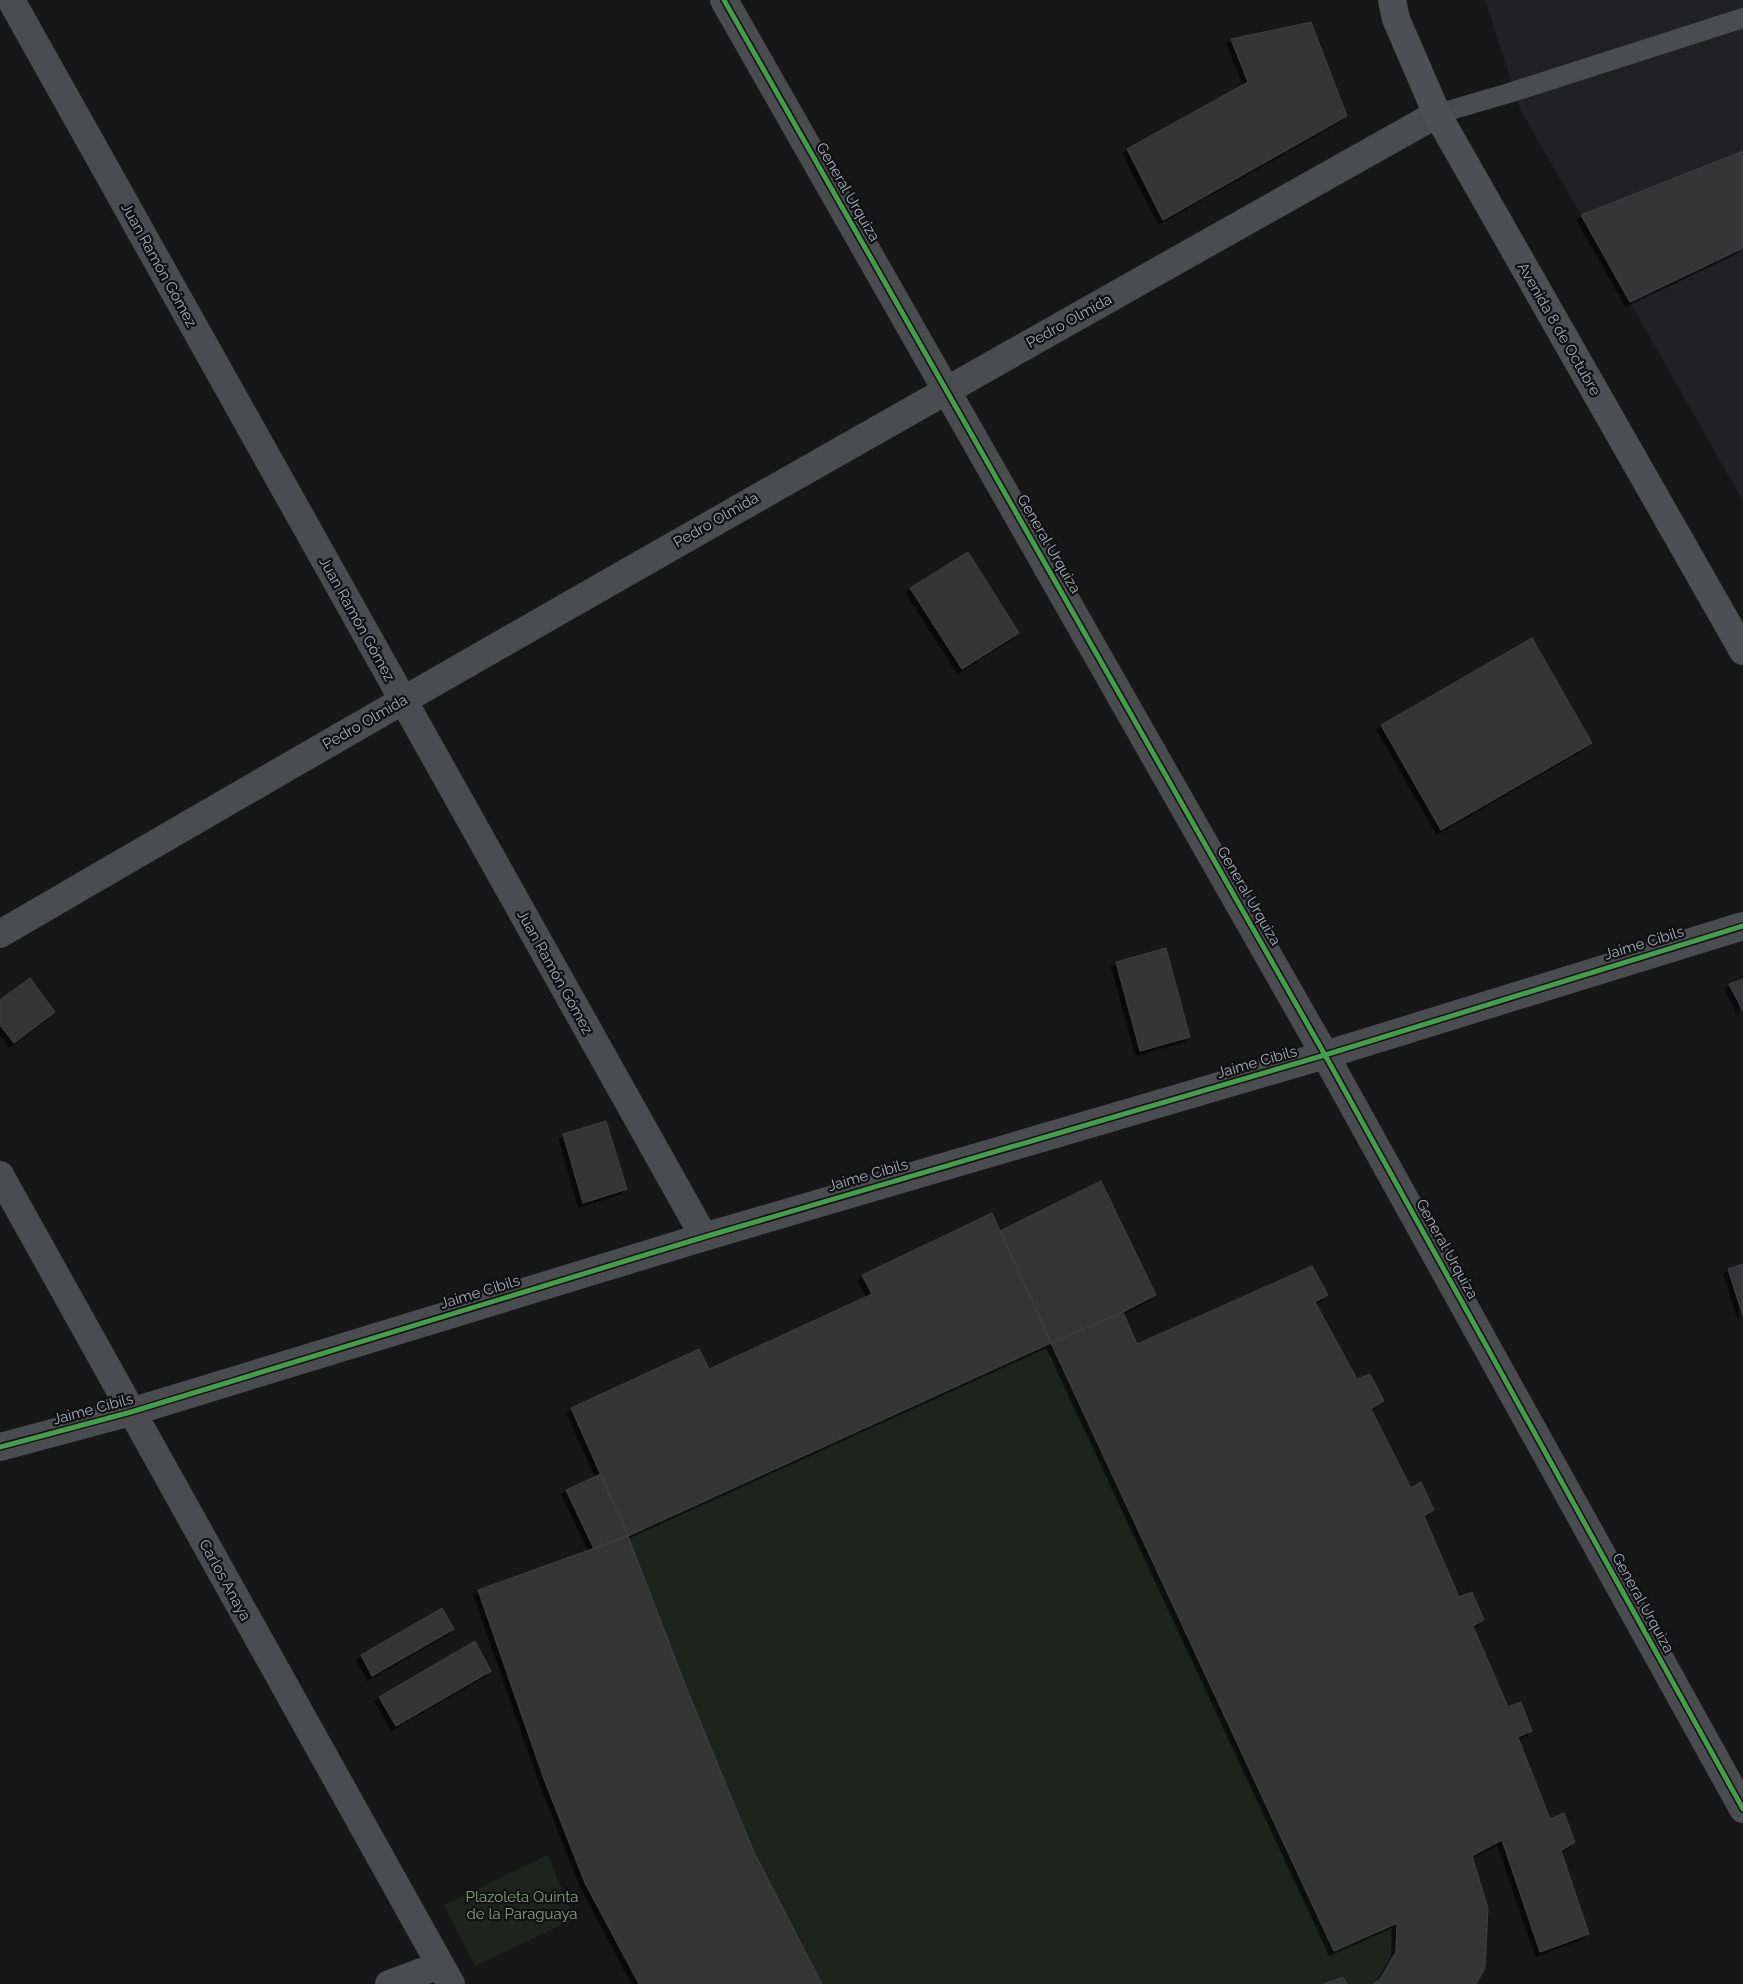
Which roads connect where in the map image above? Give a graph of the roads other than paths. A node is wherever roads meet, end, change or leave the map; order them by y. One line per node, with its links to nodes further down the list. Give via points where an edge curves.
1 (11, 0): 8 (street, Juan Ramón Gómez)
2 (724, 0): 6 (street, General Urquiza)
3 (1392, 0): 5 (main road, Avenida 8 de Octubre, via 1396,19)
4 (1743, 18): 5 (lane)
5 (1437, 114): 6 (street, Pedro Olmida); 7 (main road, Avenida 8 de Octubre)
6 (946, 389): 8 (street, Pedro Olmida); 11 (street, General Urquiza)
7 (1743, 651)
8 (402, 700): 10 (street, Pedro Olmida); 13 (street, Juan Ramón Gómez)
9 (1743, 926): 11 (street, Jaime Cibils)
10 (0, 934)
11 (1325, 1055): 13 (street, Jaime Cibils); 16 (street, General Urquiza)
12 (0, 1175): 14 (street, Carlos Anaya)
13 (704, 1237): 14 (street, Jaime Cibils)
14 (130, 1412): 15 (street, Jaime Cibils); 17 (street, Carlos Anaya)
15 (0, 1447)
16 (1743, 1809)
17 (445, 1974): 18 (street)
18 (389, 1984)

